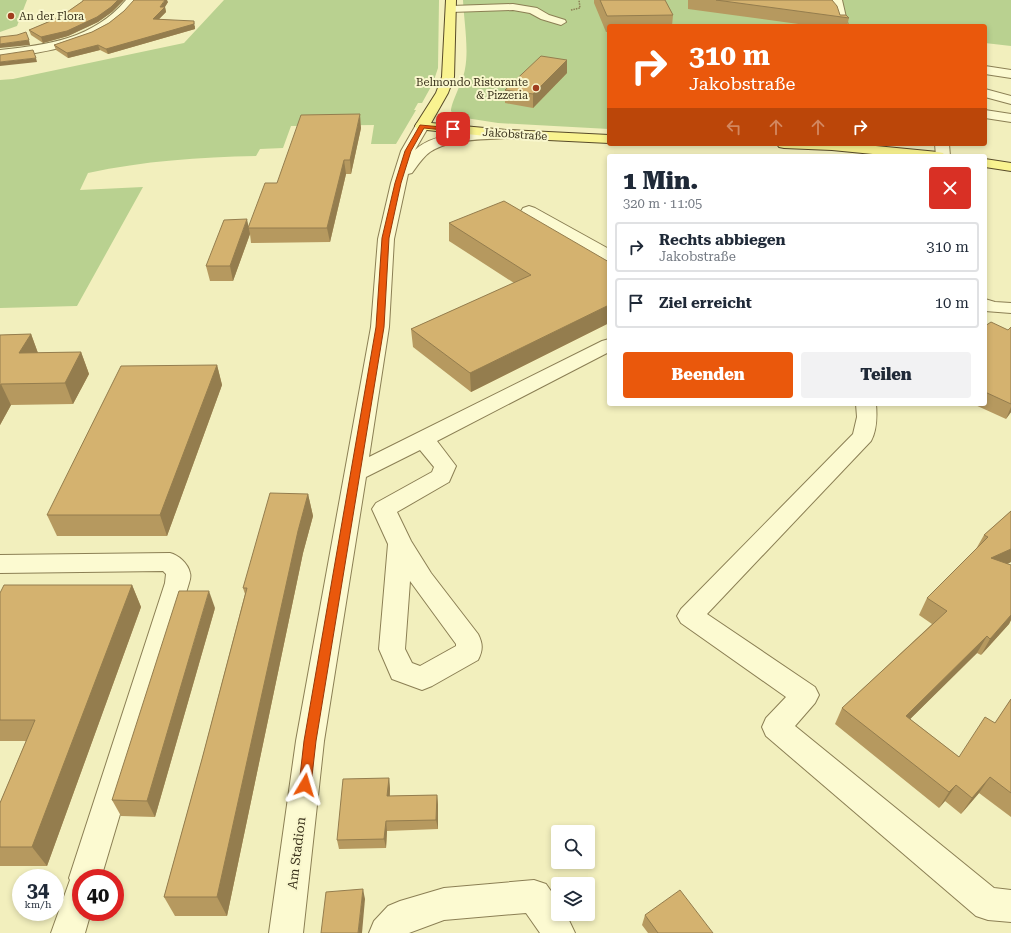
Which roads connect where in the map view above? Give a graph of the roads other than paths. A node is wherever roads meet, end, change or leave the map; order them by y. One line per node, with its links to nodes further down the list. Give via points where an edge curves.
1 (132, 0): 6 (street, via 124,11 92,34 38,49)
2 (837, 0): 5 (street)
3 (451, 5): 4 (street, via 533,10); 13 (main road, Am Stadion, via 448,77 442,93)
4 (561, 22)
5 (843, 24)
6 (0, 54)
7 (987, 70): 8 (street)
8 (1011, 74)
9 (987, 94): 10 (street)
10 (1007, 97)
11 (987, 114): 12 (street)
12 (1011, 118)
13 (422, 126): 14 (main road, Jakobstraße); 20 (street, Am Stadion, via 408,151)
14 (506, 134): 15 (main road, Jakobstraße); 20 (street, via 455,139 426,149 416,157)
15 (607, 139)
16 (821, 146): 17 (main road)
17 (916, 154)
18 (987, 163): 19 (main road)
19 (1011, 167)
20 (398, 183): 28 (street, Am Stadion, via 386,238 380,327)
21 (529, 211): 22 (street)
22 (607, 255)
23 (987, 305): 24 (street)
24 (1011, 308)
25 (607, 347): 27 (street)
26 (866, 406): 32 (street, via 863,436 690,616 805,695 776,727 988,904)
27 (423, 440): 28 (street); 29 (street, via 445,466 440,477 384,509)
28 (356, 473): 35 (street, Am Stadion, via 310,741)
29 (400, 544): 29 (street, via 392,649 402,671 422,678 469,652 469,642 422,580)
30 (0, 564): 31 (street, via 170,562 178,573)
31 (89, 869)
32 (1011, 906)
33 (72, 920): 34 (street)
34 (68, 933)
35 (286, 933)
36 (386, 933): 37 (street, via 400,918 444,904 534,896)
37 (558, 933)

